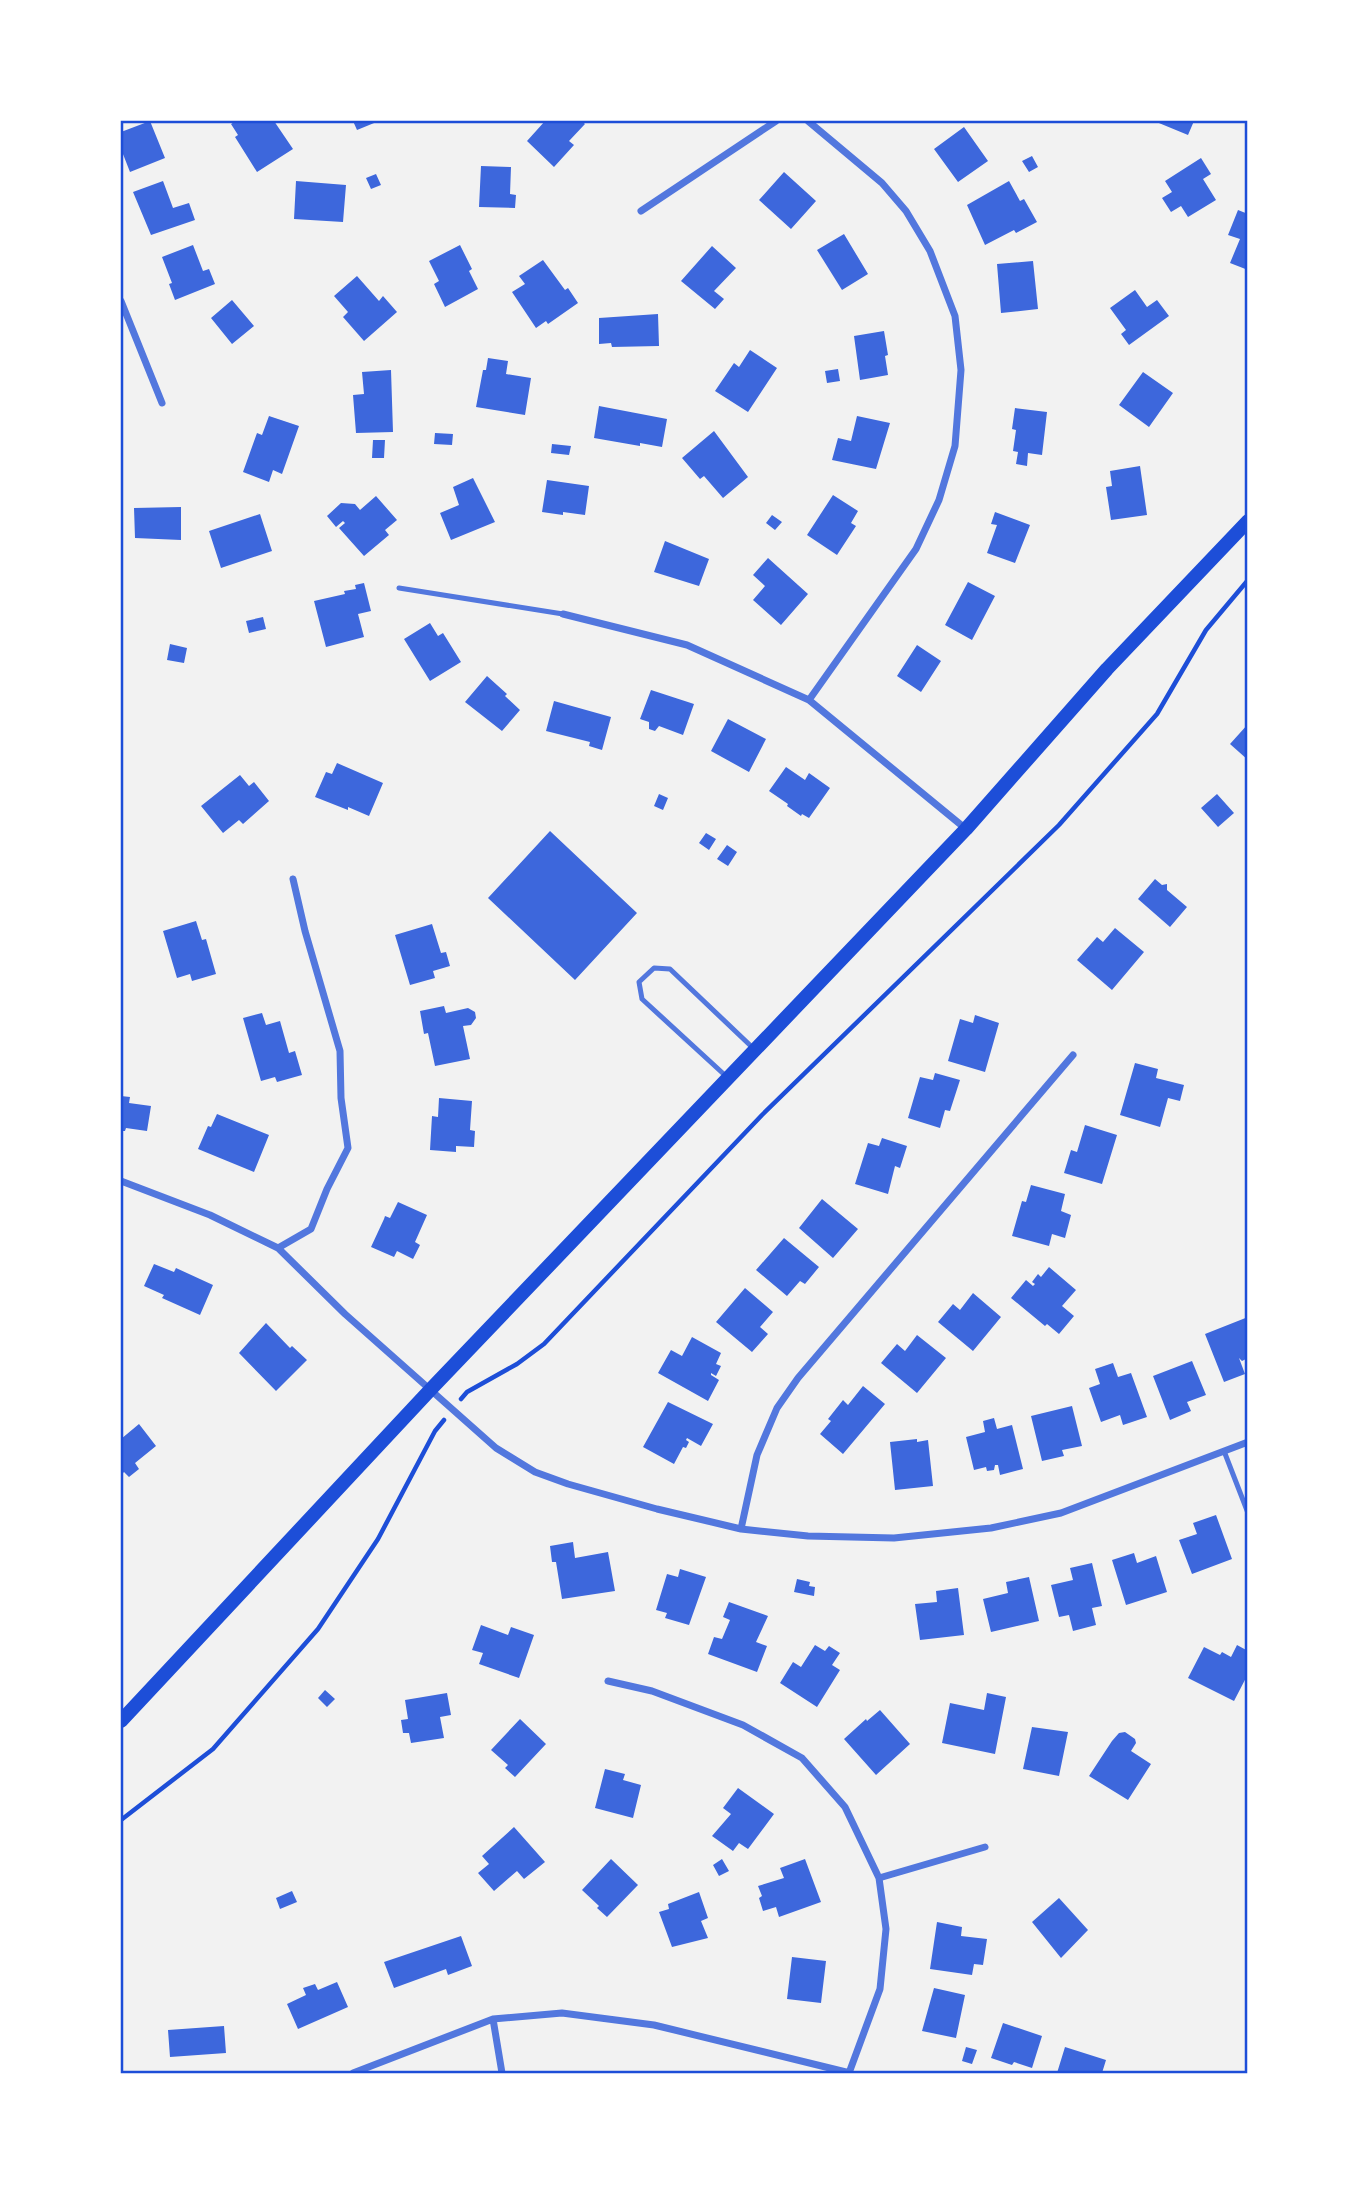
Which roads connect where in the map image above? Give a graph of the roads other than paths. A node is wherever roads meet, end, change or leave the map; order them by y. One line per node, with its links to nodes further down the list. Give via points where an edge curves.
1 (776, 121): 3 (street)
2 (808, 121): 9 (street, via 881,183 906,211 930,251 955,316 961,370 955,446 939,500 916,549)
3 (641, 211)
4 (121, 301): 5 (street)
5 (162, 403)
6 (1248, 521): 10 (main road, via 1107,669)
7 (399, 589): 8 (lane)
8 (562, 614): 9 (street, via 687,646)
9 (809, 700): 10 (street)
10 (966, 829): 12 (main road)
11 (293, 879): 16 (street, via 340,1051 348,1148 311,1229)
12 (755, 1050): 14 (main road); 14 (lane, via 670,969 654,968 639,982 642,999)
13 (1073, 1055): 21 (street, via 777,1408 757,1455)
14 (728, 1078): 17 (main road)
15 (121, 1181): 16 (street, via 210,1215)
16 (278, 1248): 17 (street)
17 (430, 1389): 21 (street, via 496,1448 535,1472 644,1506); 23 (main road)
18 (1248, 1442): 19 (street)
19 (1224, 1451): 20 (lane); 21 (street, via 1061,1513 991,1528 894,1538)
20 (1248, 1513)
21 (741, 1529)
22 (608, 1681): 25 (street, via 652,1691 743,1725 802,1758 845,1807)
23 (121, 1721)
24 (985, 1847): 25 (street)
25 (879, 1878): 29 (street, via 886,1929 880,1989)
26 (493, 2019): 27 (street); 28 (street); 29 (street, via 562,2013 654,2025)
27 (353, 2073)
28 (502, 2073)
29 (849, 2073)

